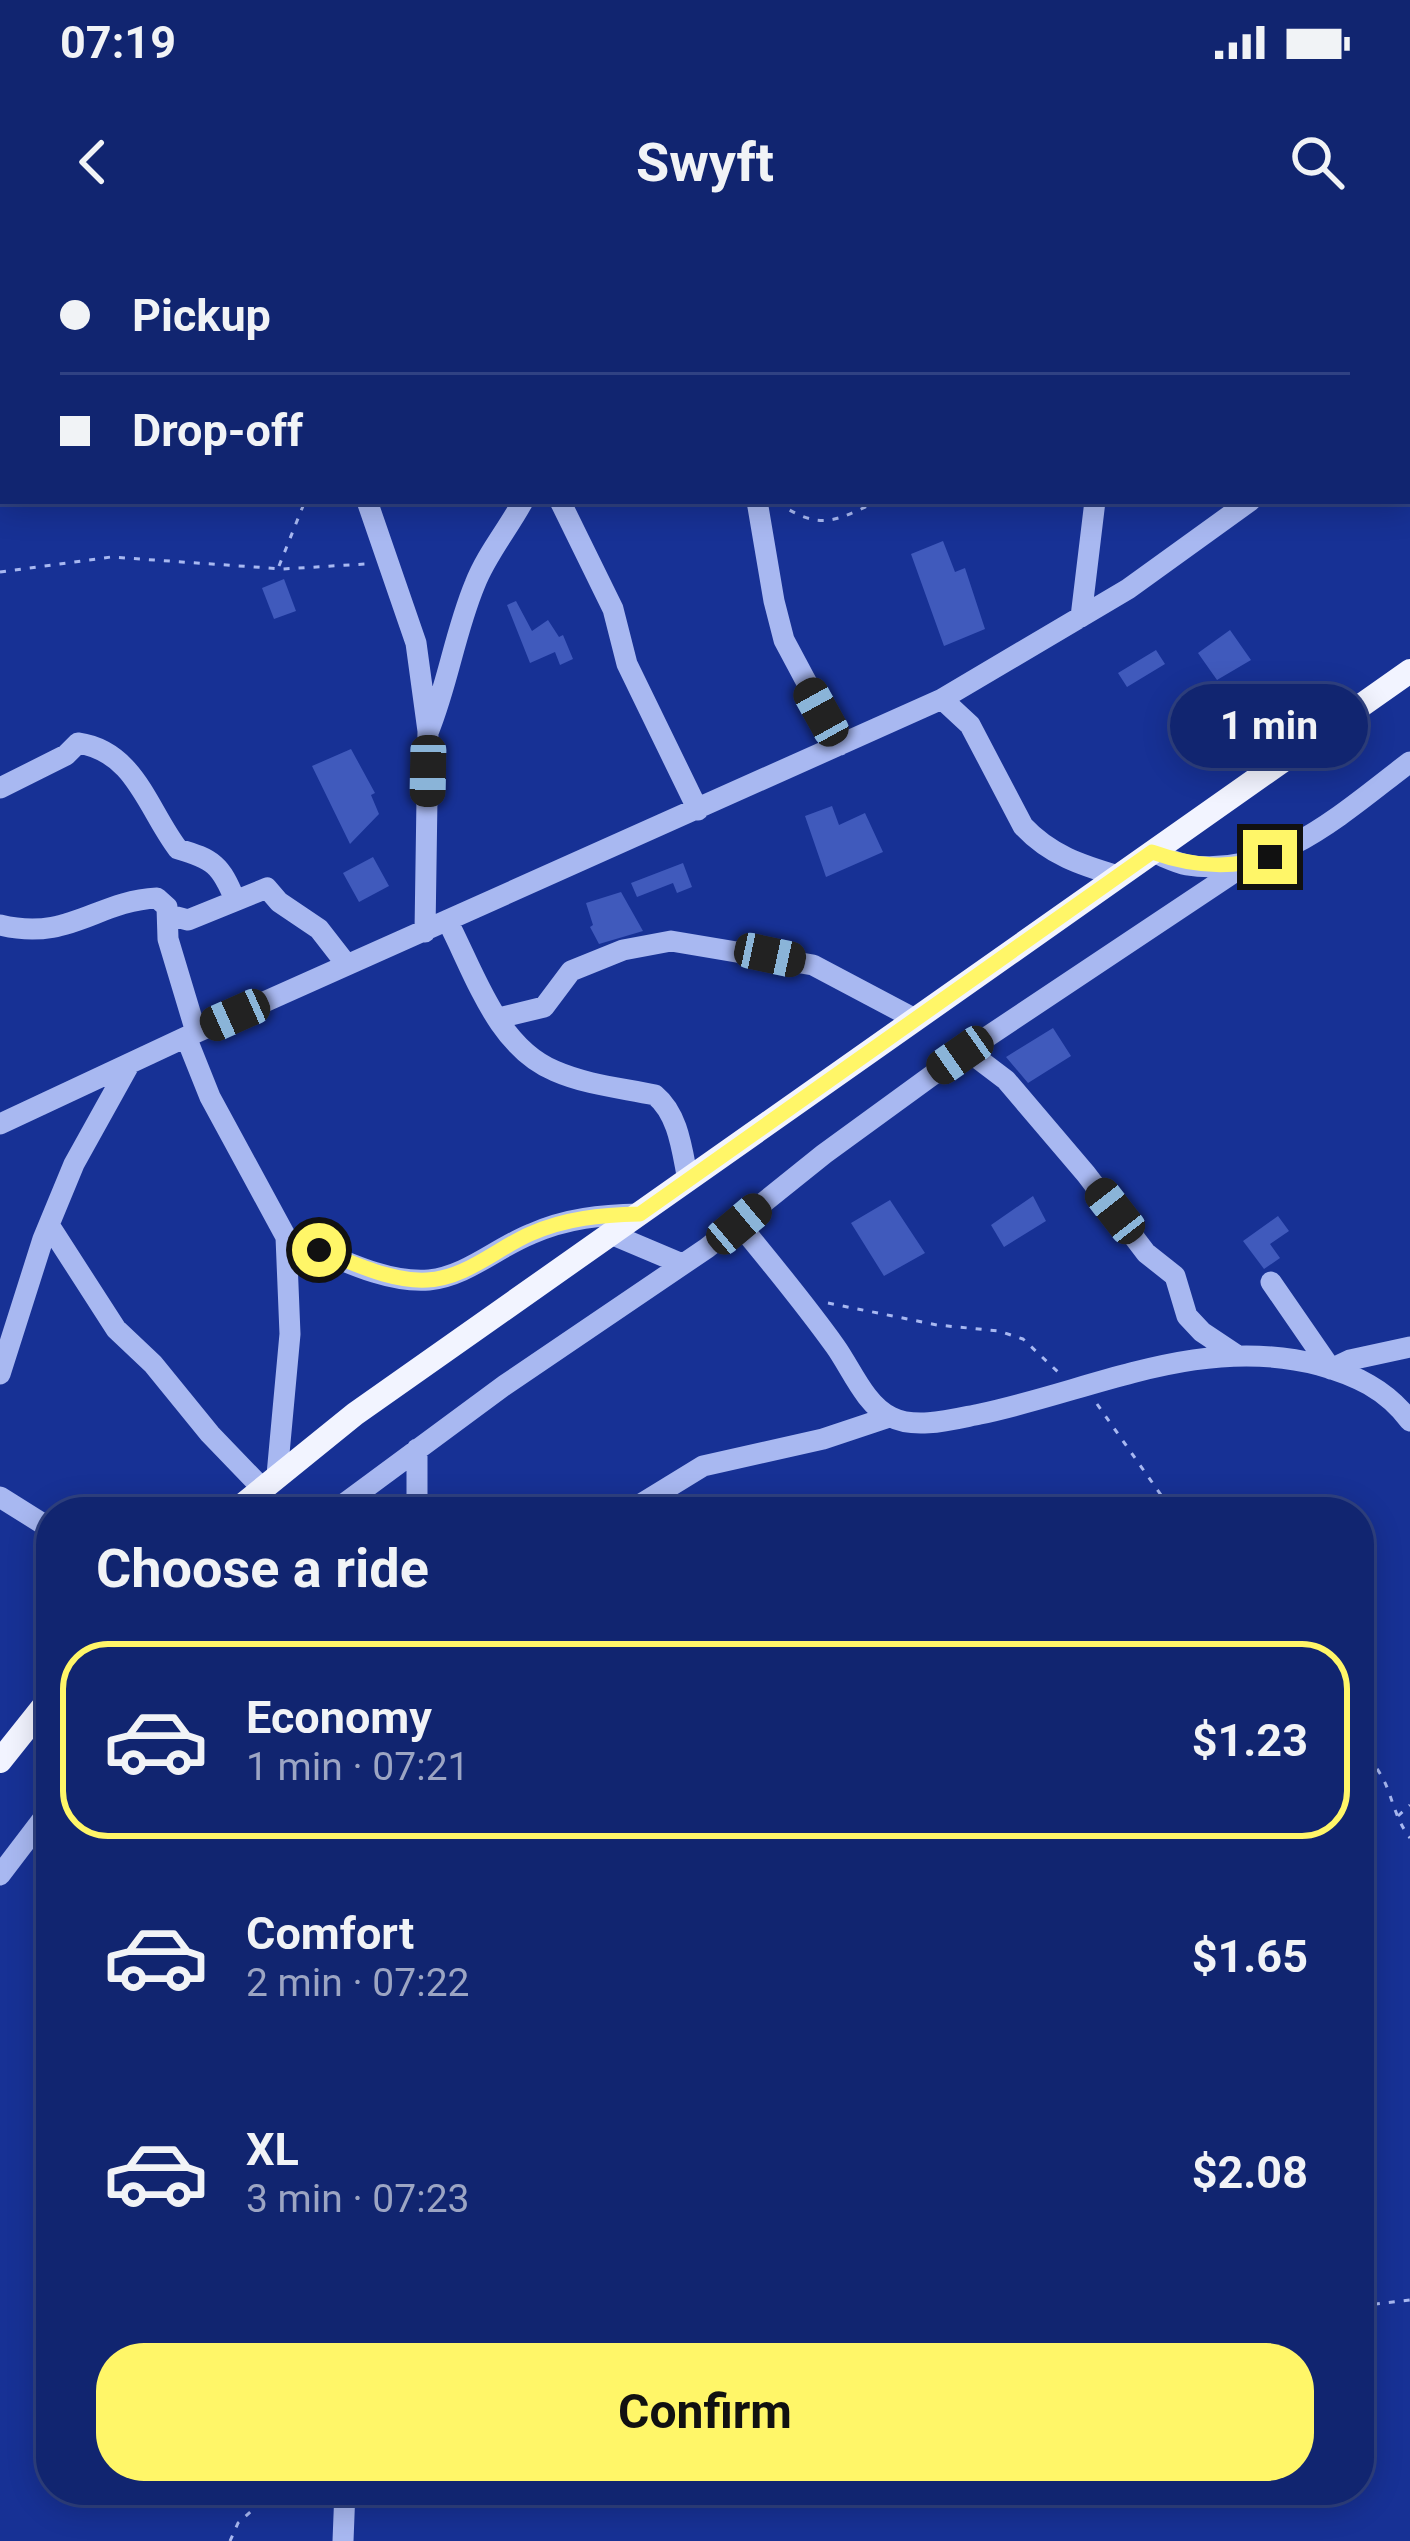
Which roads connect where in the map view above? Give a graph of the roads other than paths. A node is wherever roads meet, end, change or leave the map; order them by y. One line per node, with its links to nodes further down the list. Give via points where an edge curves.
1 (369, 504): 10 (street, via 416,643)
2 (521, 504): 10 (street, via 477,578)
3 (561, 504): 14 (street)
4 (758, 504): 11 (street, via 784,640)
5 (1095, 504): 7 (street)
6 (1246, 504): 7 (street)
7 (1081, 617): 9 (street)
8 (1410, 671): 15 (main road)
9 (942, 699): 11 (street); 17 (street, via 970,724 1035,839 1071,862)
10 (428, 731): 22 (street)
11 (840, 745): 14 (street)
12 (1410, 762): 16 (street, via 1314,832)
13 (0, 788): 18 (street, via 78,743 106,752 140,786 178,849 211,860)
14 (698, 810): 20 (street)
15 (1152, 852): 16 (street, via 1186,865); 17 (main road)
16 (1245, 865): 27 (street)
17 (1118, 876): 25 (main road)
18 (235, 899): 19 (street, via 188,920); 23 (street, via 270,889 320,929)
19 (169, 915): 21 (street, via 163,902 146,898 43,931); 26 (street)
20 (448, 922): 22 (street); 24 (street)
21 (0, 925)
22 (425, 932): 23 (street)
23 (347, 965): 26 (street)
24 (499, 1018): 25 (street, via 544,1006 571,970 671,941 813,965); 30 (street, via 524,1052 553,1071 655,1095 678,1134)
25 (915, 1018): 30 (main road)
26 (191, 1034): 28 (street); 35 (street, via 218,1113)
27 (960, 1055): 32 (street); 39 (street, via 1006,1080 1145,1253 1175,1276 1187,1316)
28 (129, 1064): 29 (street); 33 (street)
29 (0, 1124)
30 (688, 1180): 31 (main road)
31 (640, 1214): 34 (main road); 35 (street, via 587,1215 427,1280 384,1275)
32 (739, 1224): 36 (street); 42 (street)
33 (49, 1225): 41 (street); 45 (street, via 129,1344 210,1434)
34 (611, 1234): 36 (street); 45 (main road)
35 (286, 1237): 45 (street, via 290,1334)
36 (682, 1264): 44 (street)
37 (1271, 1282): 40 (street)
38 (1410, 1347): 40 (street)
39 (1236, 1354): 40 (street); 42 (street, via 1190,1358 950,1420)
40 (1331, 1369): 43 (street, via 1365,1380)
41 (0, 1374)
42 (889, 1417): 50 (street, via 703,1466)
43 (1410, 1420)
44 (418, 1449): 48 (street); 49 (street)
45 (270, 1481): 47 (main road)
46 (0, 1497): 51 (street)
47 (251, 1497)
48 (353, 1497)
49 (417, 1497)
50 (652, 1497)
51 (36, 1520)
52 (36, 1716): 53 (main road)
53 (0, 1761)
54 (36, 1828): 55 (street)
55 (0, 1875)
56 (344, 2505): 57 (street)
57 (343, 2541)

